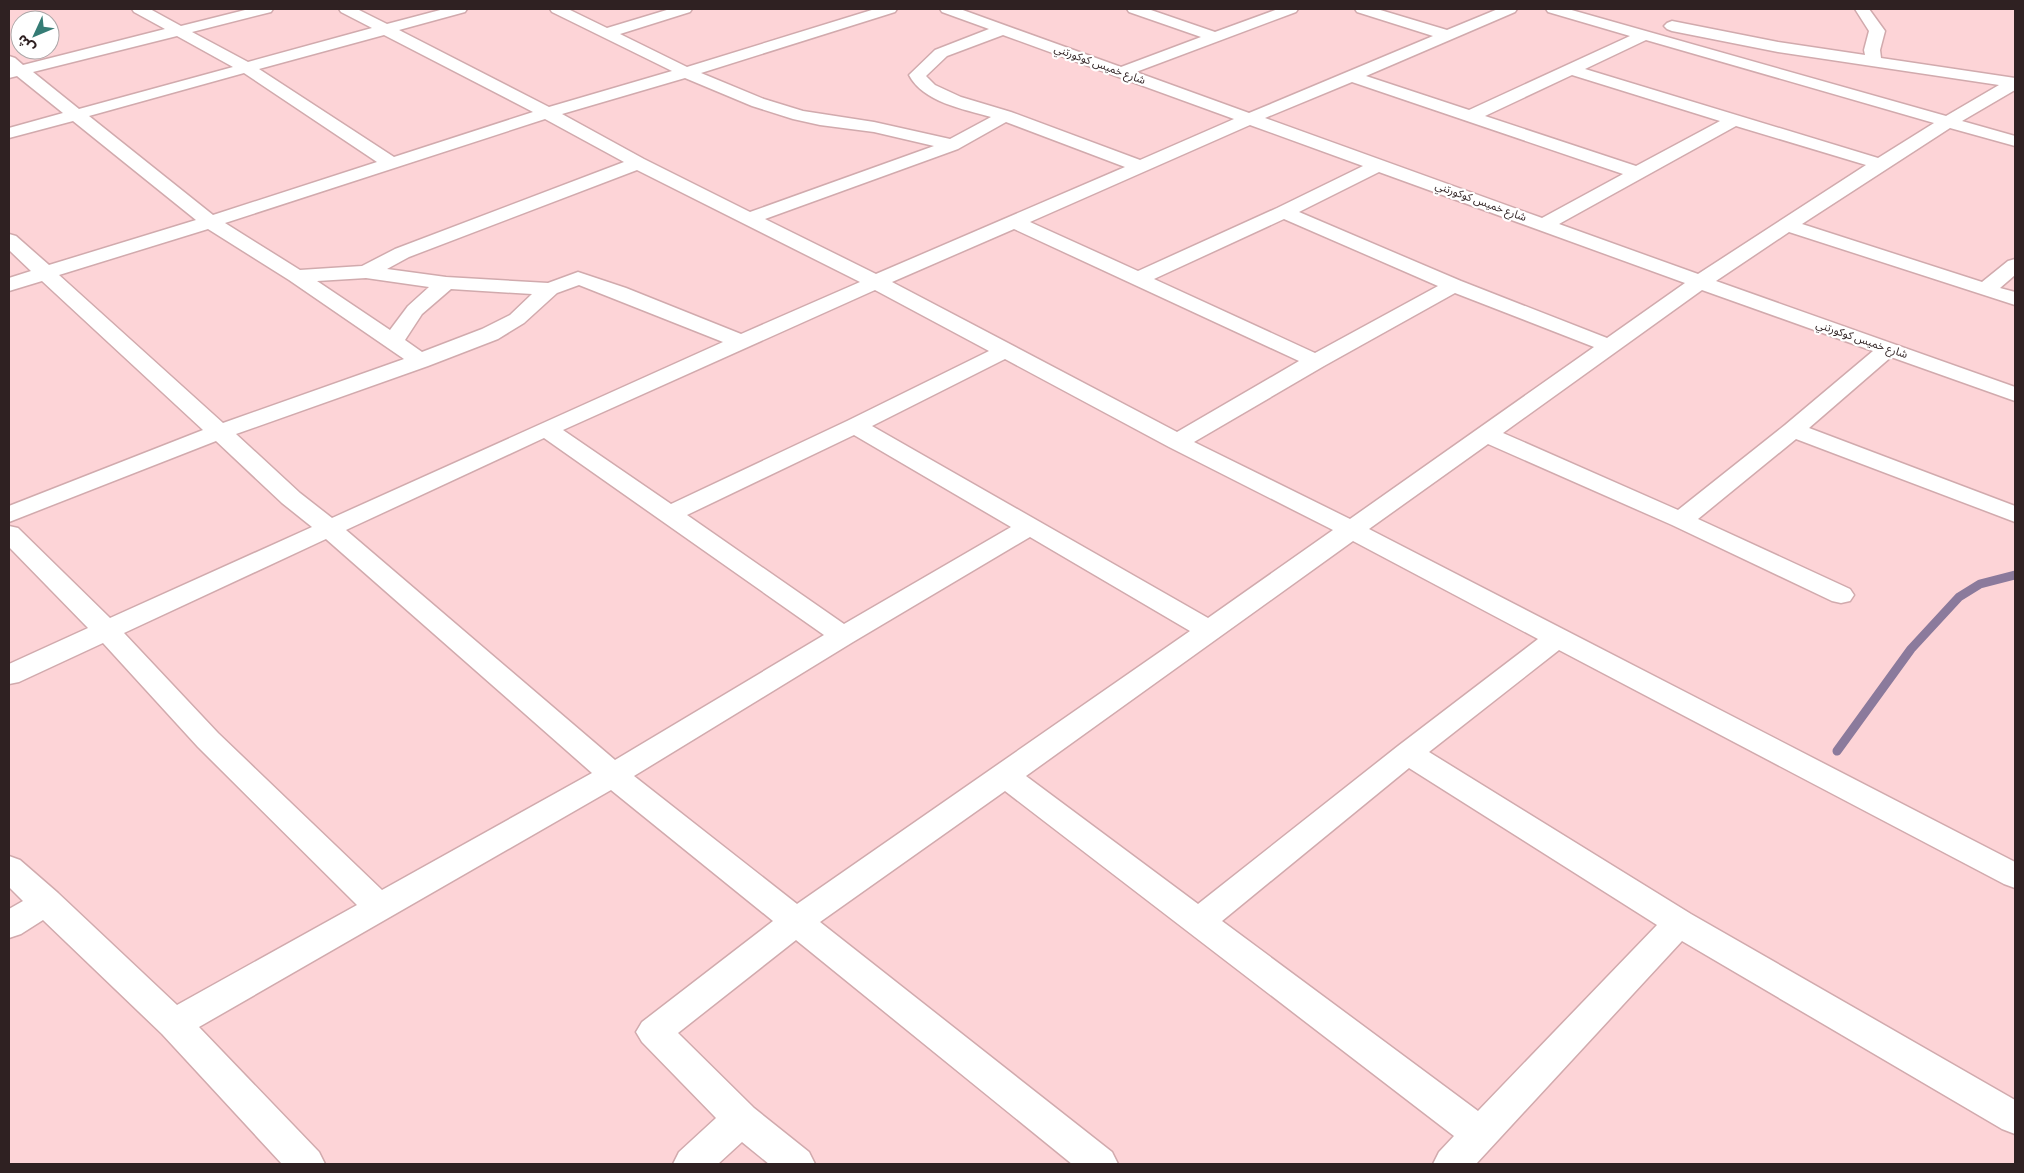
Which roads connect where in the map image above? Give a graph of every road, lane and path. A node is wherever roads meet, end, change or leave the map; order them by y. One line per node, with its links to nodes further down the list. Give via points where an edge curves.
1 (139, 9): 18 (street)
2 (266, 9): 18 (street)
3 (346, 9): 17 (street)
4 (460, 9): 17 (street)
5 (556, 9): 19 (street)
6 (686, 9): 19 (street)
7 (890, 9): 27 (street)
8 (947, 9): 16 (street, شارع خميس كوكورتني)
9 (1134, 9): 22 (street)
10 (1292, 9): 22 (street)
11 (1362, 9): 20 (street)
12 (1510, 9): 20 (street)
13 (1553, 9): 15 (street)
14 (1862, 9): 23 (street, via 1877,31 1872,50)
15 (1574, 15): 21 (street); 23 (street, via 1660,24 1746,42)
16 (1004, 29): 28 (street, شارع خميس كوكورتني); 33 (street, via 941,53 917,75 921,84 932,91)
17 (385, 30): 25 (street); 31 (street)
18 (179, 31): 24 (street); 25 (street)
19 (607, 33): 27 (street)
20 (1447, 35): 29 (street)
21 (1645, 35): 26 (street); 37 (street)
22 (1215, 37): 28 (street)
23 (1874, 62): 30 (street)
24 (12, 68): 32 (street)
25 (247, 68): 32 (street); 42 (street)
26 (1572, 70): 34 (street); 36 (street)
27 (687, 72): 31 (street); 40 (street, via 757,103 791,113 915,134)
28 (1122, 72): 35 (street, شارع خميس كوكورتني)
29 (1351, 76): 34 (street); 35 (street)
30 (2015, 83): 37 (street)
31 (547, 113): 41 (street); 42 (street)
32 (73, 114): 38 (street); 50 (street)
33 (1006, 116): 40 (street); 45 (street)
34 (1470, 116): 46 (street)
35 (1251, 118): 43 (street, شارع خميس كوكورتني); 45 (street)
36 (1734, 120): 44 (street); 46 (street)
37 (1948, 122): 39 (street); 44 (street)
38 (9, 132)
39 (2015, 141)
40 (952, 145): 48 (street)
41 (638, 163): 48 (street); 55 (street, via 402,253)
42 (390, 164): 50 (street)
43 (1379, 164): 47 (street); 51 (street, شارع خميس كوكورتني)
44 (1880, 164): 52 (street)
45 (1140, 166): 49 (street)
46 (1638, 173): 51 (street)
47 (1284, 212): 58 (street); 63 (street)
48 (751, 218): 59 (street)
49 (1013, 221): 58 (street); 59 (street)
50 (210, 222): 56 (street); 57 (street)
51 (1545, 224): 60 (street, شارع خميس كوكورتني)
52 (1787, 225): 60 (street); 65 (street)
53 (9, 240): 56 (street)
54 (2015, 265): 65 (street)
55 (366, 272): 57 (street); 61 (street)
56 (44, 273): 62 (street); 78 (street)
57 (296, 276): 67 (street)
58 (1137, 279): 73 (street)
59 (876, 282): 68 (street); 71 (street)
60 (1700, 282): 69 (street); 70 (street, شارع خميس كوكورتني)
61 (446, 283): 64 (street); 67 (street, via 415,310)
62 (9, 285)
63 (1454, 285): 69 (street); 73 (street)
64 (550, 289): 68 (street, via 578,278); 72 (street, via 517,319 490,334)
65 (1986, 289): 66 (street)
66 (2015, 299)
67 (393, 341): 72 (street)
68 (742, 342): 76 (street)
69 (1609, 346): 79 (street)
70 (1889, 348): 74 (street, شارع خميس كوكورتني); 77 (street)
71 (1005, 351): 75 (street); 80 (street)
72 (420, 360): 78 (street)
73 (1316, 360): 80 (street)
74 (2015, 394)
75 (855, 426): 82 (street); 85 (street)
76 (546, 429): 82 (street); 86 (street)
77 (1793, 430): 83 (street); 84 (street)
78 (219, 432): 81 (street); 86 (street)
79 (1484, 434): 84 (street); 87 (street)
80 (1177, 442): 87 (street)
81 (9, 515)
82 (668, 515): 92 (street)
83 (2015, 515)
84 (1681, 520): 89 (street)
85 (1029, 527): 90 (street); 92 (street)
86 (329, 528): 91 (street); 96 (street)
87 (1352, 530): 90 (street); 93 (street)
88 (9, 533): 91 (street)
89 (1840, 594)
90 (1209, 630): 97 (street)
91 (107, 631): 94 (street); 101 (street, via 208,740)
92 (843, 636): 96 (street)
93 (1558, 637): 95 (street); 99 (street)
94 (9, 675)
95 (1408, 753): 103 (street); 104 (street)
96 (613, 775): 101 (street); 102 (street)
97 (1005, 776): 102 (street); 103 (street)
98 (9, 868): 100 (street)
99 (2015, 876)
100 (47, 902): 105 (street); 106 (street)
101 (380, 908): 106 (street)
102 (797, 921): 108 (street, via 654,1032); 113 (street)
103 (1198, 922): 109 (street)
104 (1679, 923): 107 (street); 109 (street)
105 (9, 925)
106 (174, 1024): 110 (street)
107 (2015, 1118)
108 (741, 1119): 111 (street); 112 (street)
109 (1480, 1134): 114 (street)
110 (306, 1164)
111 (692, 1164)
112 (796, 1164)
113 (1099, 1164)
114 (1452, 1164)

